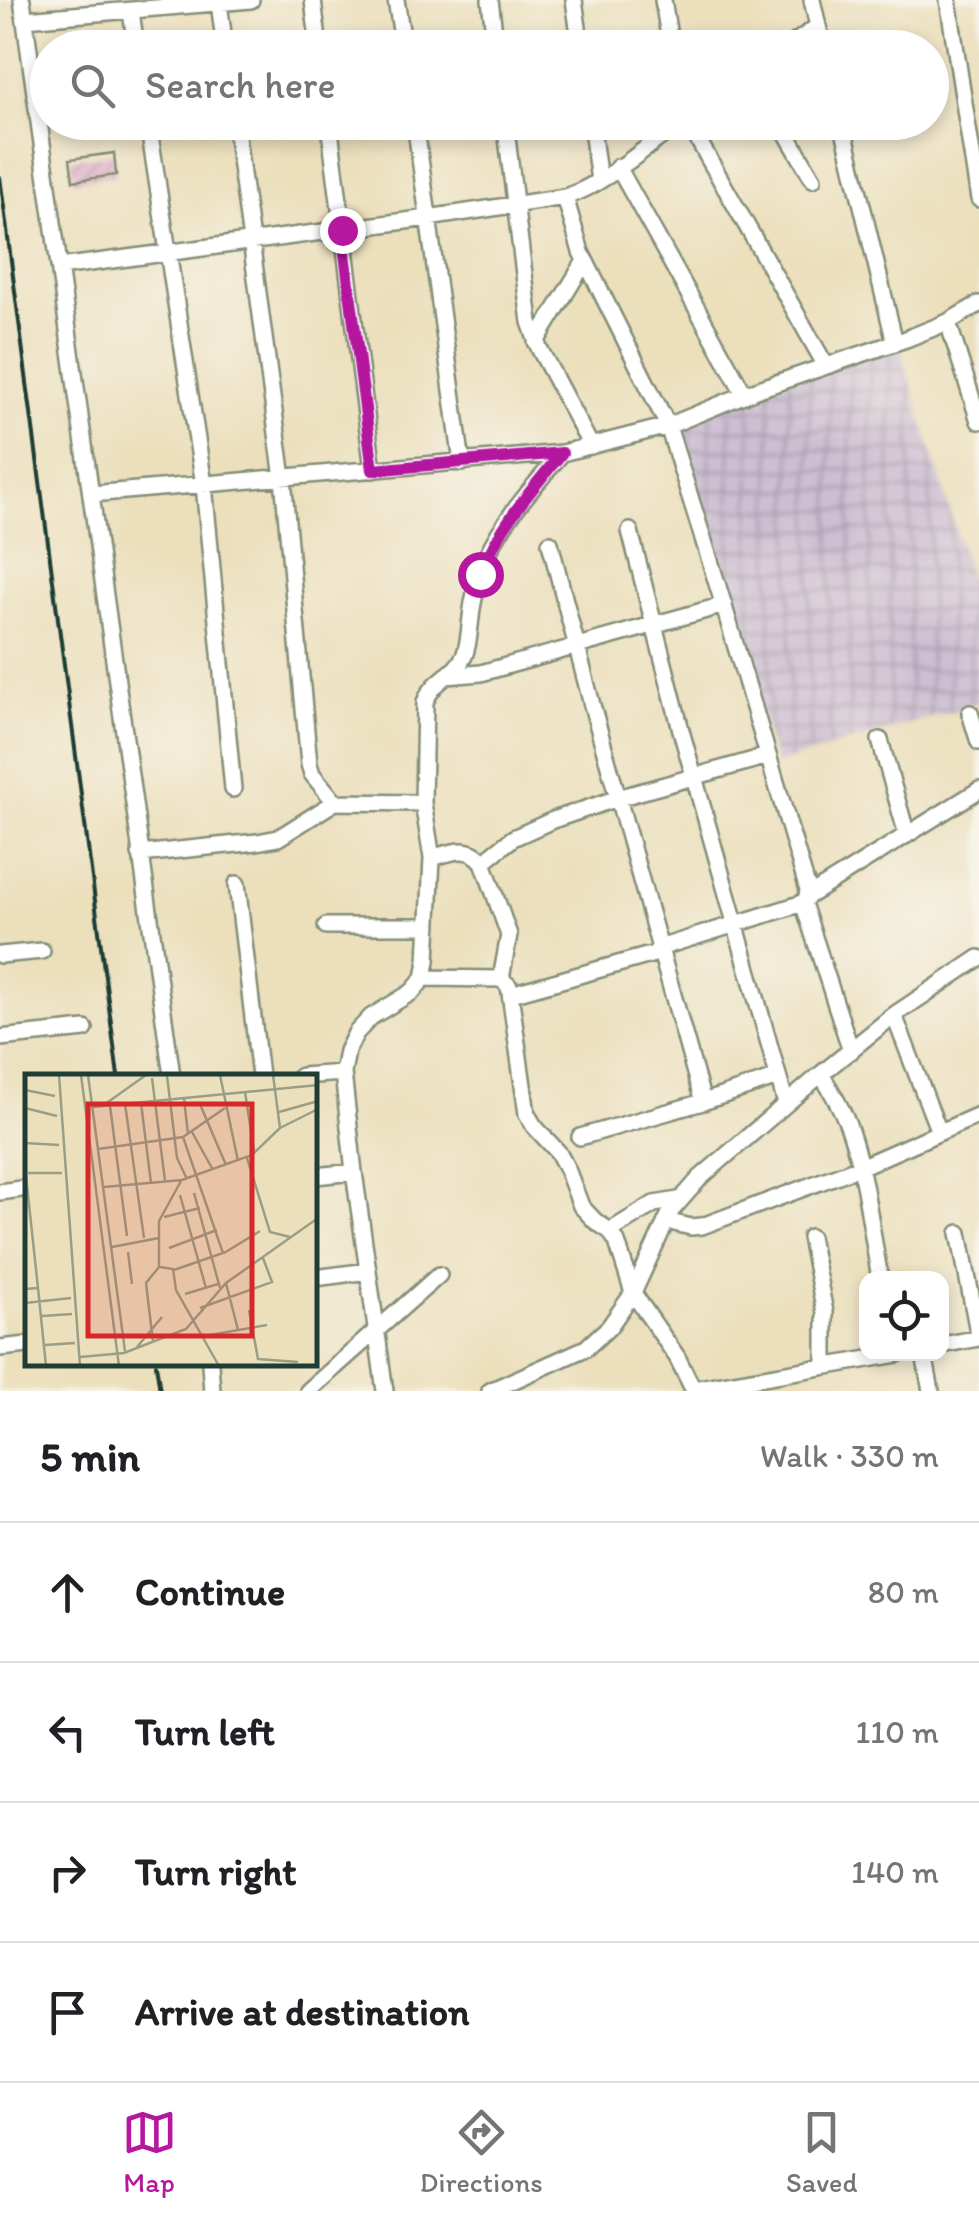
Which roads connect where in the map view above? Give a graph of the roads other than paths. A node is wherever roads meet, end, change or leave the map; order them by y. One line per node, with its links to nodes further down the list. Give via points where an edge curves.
1 (22, 0): 14 (street)
2 (86, 0): 13 (street)
3 (251, 0): 11 (street)
4 (312, 0): 18 (street)
5 (396, 0): 19 (street)
6 (490, 0): 20 (street)
7 (574, 0): 21 (street)
8 (663, 0): 22 (street)
9 (812, 0): 15 (street)
10 (948, 0): 41 (street)
11 (219, 3): 12 (street); 17 (street)
12 (130, 11): 13 (street); 16 (street)
13 (76, 15): 14 (street)
14 (25, 19): 25 (street)
15 (818, 26): 23 (street); 24 (street)
16 (133, 30)
17 (223, 30)
18 (316, 30)
19 (401, 30)
20 (494, 30)
21 (578, 30)
22 (668, 30)
23 (813, 30)
24 (819, 30)
25 (30, 54)
26 (42, 140): 48 (street)
27 (151, 140): 46 (street)
28 (238, 140): 45 (street)
29 (330, 140): 44 (street)
30 (417, 140): 43 (street)
31 (507, 140): 42 (street)
32 (593, 140): 39 (street)
33 (658, 140): 37 (street)
34 (695, 140): 53 (street)
35 (790, 140): 38 (street)
36 (846, 140): 52 (street)
37 (618, 167): 39 (street); 54 (street)
38 (813, 179)
39 (599, 181): 40 (street)
40 (565, 198): 42 (street); 47 (street)
41 (979, 198)
42 (514, 206): 43 (street); 51 (street)
43 (428, 218): 44 (street); 59 (street)
44 (342, 230): 45 (street); 60 (street)
45 (252, 242): 46 (street); 61 (street)
46 (168, 253): 48 (street); 62 (street)
47 (585, 261): 51 (street); 56 (street)
48 (60, 267): 63 (street)
49 (979, 304): 50 (street)
50 (948, 322): 52 (street); 55 (street)
51 (536, 342): 57 (street)
52 (895, 342): 53 (street)
53 (826, 366): 54 (street)
54 (745, 395): 56 (street)
55 (979, 421)
56 (668, 426): 57 (street); 66 (street)
57 (591, 446): 58 (street)
58 (562, 453): 59 (street); 69 (street, via 498,534 480,574 462,661)
59 (462, 463): 60 (street)
60 (373, 470): 61 (street)
61 (284, 478): 62 (street); 78 (street, via 309,764)
62 (204, 485): 63 (street); 75 (street)
63 (91, 494): 81 (street)
64 (630, 531): 67 (street)
65 (550, 543): 68 (street)
66 (724, 606): 67 (street); 73 (street)
67 (654, 625): 68 (street); 74 (street)
68 (577, 646): 69 (street, via 481,674); 77 (street)
69 (446, 676): 79 (street, via 425,702)
70 (970, 713): 72 (street)
71 (880, 740): 80 (street)
72 (979, 742)
73 (768, 756): 74 (street); 85 (street, via 807,883)
74 (694, 778): 77 (street); 88 (street)
75 (233, 789)
76 (979, 790): 80 (street)
77 (618, 798): 83 (street, via 532,829); 89 (street)
78 (335, 802): 79 (street); 81 (street, via 278,838)
79 (423, 803): 82 (street)
80 (907, 835): 85 (street)
81 (140, 854): 101 (street)
82 (432, 858): 83 (street, via 470,851); 87 (street)
83 (483, 862): 94 (street, via 509,936)
84 (237, 884): 102 (street)
85 (805, 900): 88 (street); 99 (street)
86 (326, 926): 87 (street)
87 (429, 926): 93 (street)
88 (735, 926): 89 (street); 105 (street)
89 (659, 948): 95 (street); 106 (street)
90 (42, 950): 91 (street)
91 (0, 955)
92 (978, 960): 96 (street)
93 (424, 978): 94 (street); 100 (street, via 356,1032)
94 (502, 980): 95 (street)
95 (511, 994): 118 (street, via 527,1114 558,1152 581,1206)
96 (894, 1015): 99 (street); 109 (street)
97 (85, 1028): 98 (street)
98 (0, 1038)
99 (851, 1051): 104 (street)
100 (343, 1072): 103 (street); 112 (street)
101 (172, 1074)
102 (260, 1074)
103 (318, 1074)
104 (821, 1074): 107 (street); 111 (street, via 850,1130)
105 (778, 1077): 106 (street); 107 (street)
106 (703, 1102): 110 (street)
107 (786, 1104): 116 (street)
108 (979, 1114): 109 (street)
109 (939, 1132): 111 (street)
110 (580, 1138)
111 (860, 1167): 117 (street, via 702,1226); 122 (street)
112 (354, 1172): 113 (street); 121 (street)
113 (318, 1176)
114 (25, 1188): 115 (street)
115 (0, 1192)
116 (678, 1200): 117 (street); 118 (street, via 654,1204)
117 (666, 1221): 125 (street)
118 (610, 1231): 125 (street)
119 (959, 1232): 127 (street)
120 (810, 1238): 134 (street, via 824,1312)
121 (368, 1270): 124 (street); 126 (street)
122 (879, 1271)
123 (439, 1275): 126 (street)
124 (318, 1278)
125 (634, 1293): 135 (street); 139 (street, via 586,1348)
126 (376, 1330): 137 (street); 138 (street)
127 (979, 1338): 128 (street)
128 (949, 1344)
129 (25, 1345): 130 (street)
130 (0, 1348)
131 (859, 1360): 134 (street)
132 (926, 1361): 140 (street)
133 (210, 1366): 136 (street)
134 (825, 1366): 135 (street)
135 (693, 1390)
136 (212, 1391)
137 (308, 1391)
138 (385, 1391)
139 (490, 1391)
140 (932, 1391)

